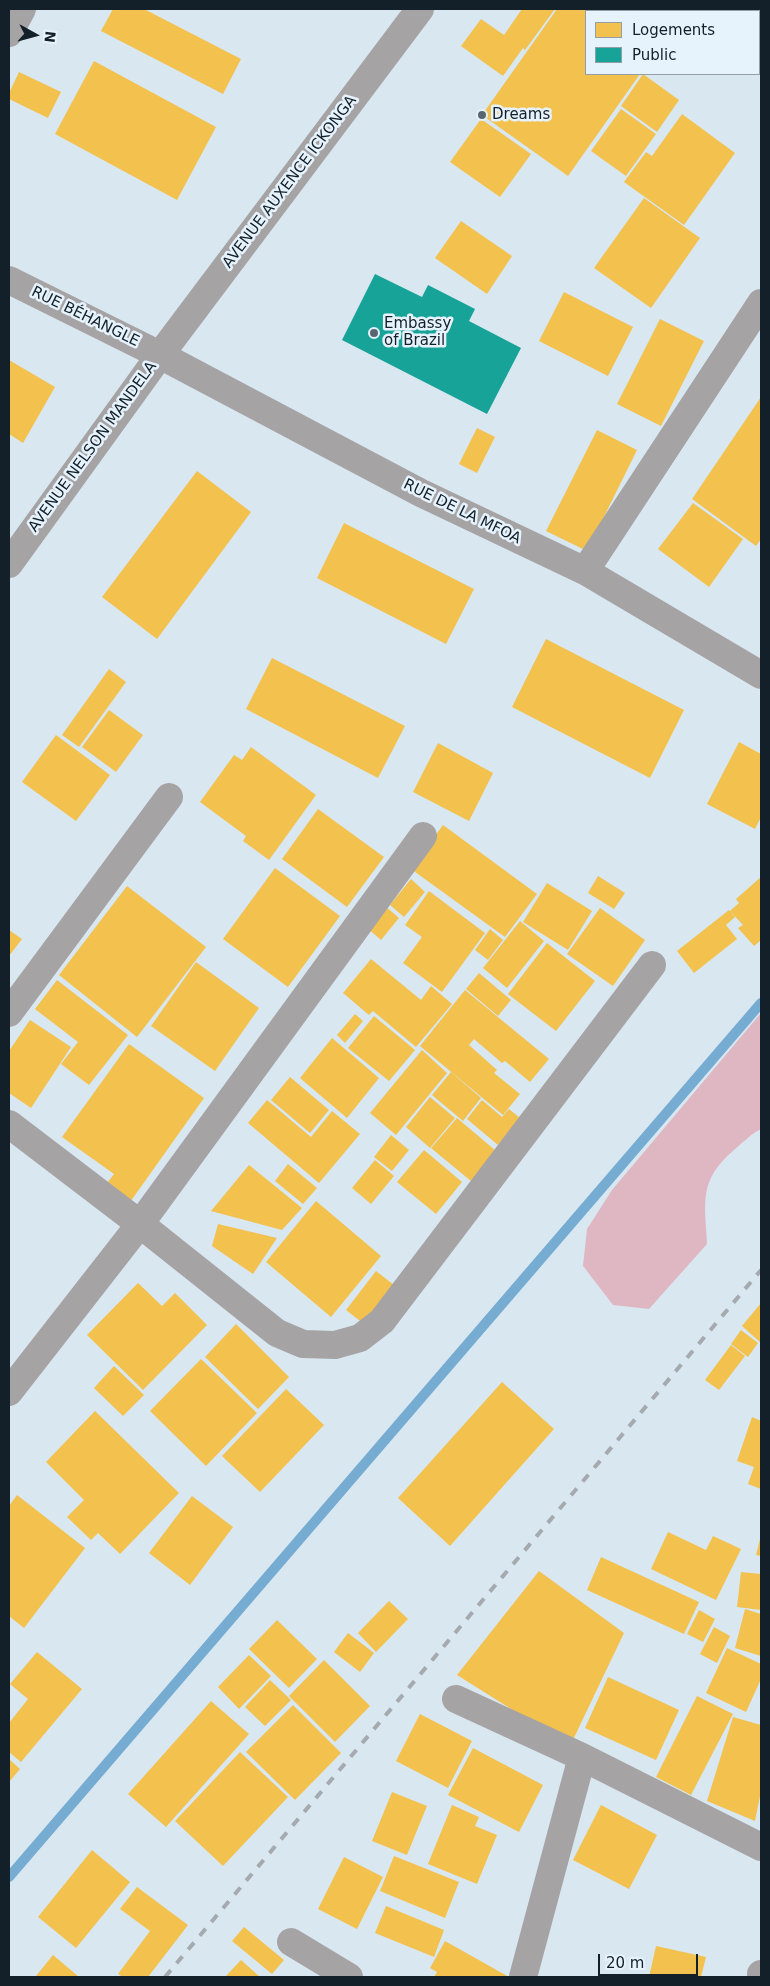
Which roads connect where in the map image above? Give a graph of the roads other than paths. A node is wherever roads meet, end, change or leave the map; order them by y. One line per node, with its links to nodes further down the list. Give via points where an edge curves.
1 (22, 9): 3 (street)
2 (420, 9): 6 (street, AVENUE AUXENCE ICKONGA)
3 (9, 33)
4 (9, 280): 6 (street, RUE BÉHANGLE)
5 (761, 304): 8 (street)
6 (160, 355): 7 (street, AVENUE NELSON MANDELA); 8 (street, RUE DE LA MFOA, via 421,493)
7 (9, 564)
8 (585, 571): 9 (street, RUE DE LA MFOA)
9 (761, 675)
10 (170, 797): 13 (street)
11 (423, 836): 15 (street)
12 (652, 964): 15 (street, via 382,1321 360,1338 335,1346 303,1344 277,1333)
13 (9, 1013)
14 (9, 1124): 15 (street)
15 (140, 1224): 16 (street)
16 (9, 1392)
17 (456, 1699): 18 (street)
18 (582, 1757): 19 (street); 22 (street)
19 (761, 1847)
20 (291, 1942): 21 (street)
21 (349, 1977)
22 (522, 1977)

